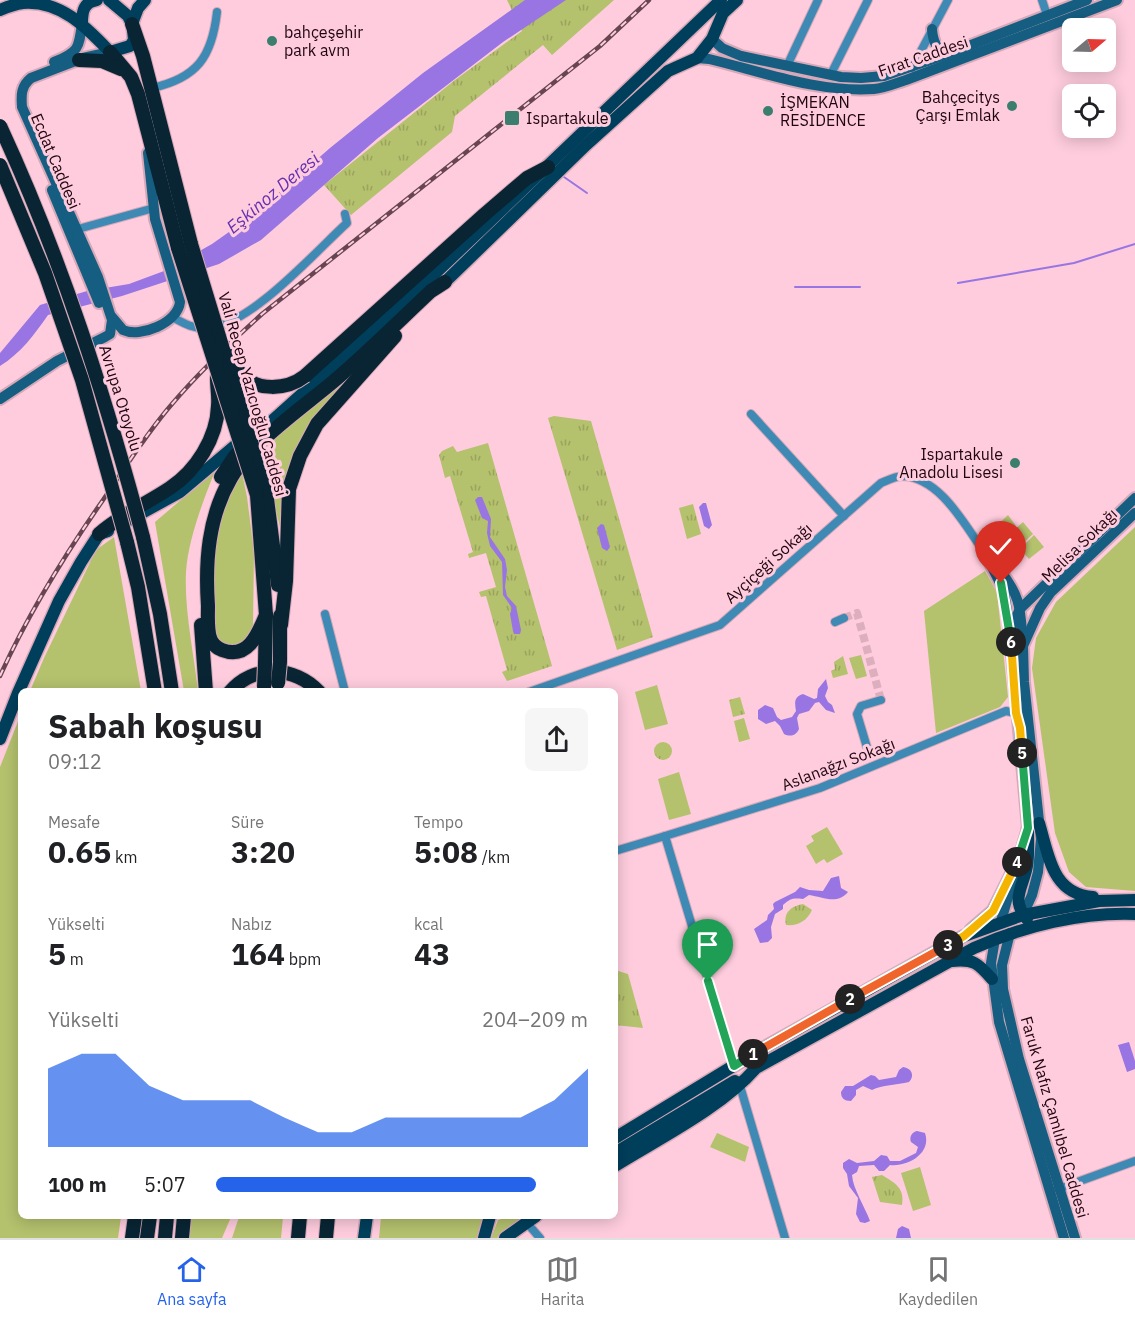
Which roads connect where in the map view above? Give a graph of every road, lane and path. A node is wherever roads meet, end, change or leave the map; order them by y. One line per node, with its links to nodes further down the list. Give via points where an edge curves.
1 (97, 0): 15 (main road, via 84,7)
2 (145, 0): 16 (main road, via 134,15)
3 (721, 0): 17 (main road)
4 (737, 0): 19 (main road, via 723,13)
5 (818, 0): 26 (street)
6 (868, 0): 28 (street)
7 (948, 0): 18 (street)
8 (1042, 0): 14 (street)
9 (1117, 0): 29 (main road, Fırat Caddesi)
10 (1082, 1): 14 (main road, Fırat Caddesi)
11 (115, 2): 16 (main road)
12 (0, 10): 15 (main road, via 37,2 59,8)
13 (217, 12): 30 (street, via 210,48 199,64 180,80)
14 (1047, 15): 22 (main road, Fırat Caddesi)
15 (82, 22): 21 (main road); 39 (main road, Ecdat Caddesi, via 81,39 74,52 25,73 14,93 15,105)
16 (132, 26): 21 (main road, via 130,46); 30 (highway)
17 (692, 29): 19 (main road); 20 (main road)
18 (932, 29): 22 (main road, via 936,45); 25 (street)
19 (712, 39): 24 (main road); 26 (main road, Fırat Caddesi, via 741,56)
20 (670, 49): 24 (main road, via 676,60); 34 (main road)
21 (110, 52): 23 (main road, Ecdat Caddesi); 27 (highway)
22 (948, 54): 25 (main road, Fırat Caddesi)
23 (79, 60): 27 (highway, via 102,61); 37 (main road, Ecdat Caddesi, via 31,78 21,97 22,107)
24 (691, 60): 29 (main road, Fırat Caddesi, via 710,58 823,87 850,90 877,89); 40 (main road, via 668,71 586,145)
25 (913, 65): 28 (main road, Fırat Caddesi, via 884,76); 29 (street)
26 (786, 66): 28 (main road, Fırat Caddesi)
27 (128, 73): 31 (highway)
28 (831, 74)
29 (906, 80)
30 (152, 88): 38 (highway)
31 (145, 117): 35 (main road); 38 (highway)
32 (0, 126): 65 (highway, Avrupa Otoyolu, bridge, via 51,244 112,424 143,537)
33 (0, 165): 64 (highway, Avrupa Otoyolu, bridge, via 45,273 82,380 138,587)
34 (548, 167): 43 (highway, bridge, via 527,178 297,382 275,388 252,382 241,374); 47 (main road)
35 (154, 208): 37 (street); 42 (main road, via 180,302)
36 (345, 214): 42 (street, via 347,223 295,274 229,323 191,328)
37 (78, 229): 39 (main road, Ecdat Caddesi)
38 (185, 246): 43 (highway, Vali Recep Yazıcıoğlu Caddesi, bridge); 44 (highway, Vali Recep Yazıcıoğlu Caddesi, bridge)
39 (94, 278): 41 (main road, Ecdat Caddesi)
40 (446, 282): 58 (highway, via 431,291 261,443 229,482 213,522 207,560 213,644 228,652 244,651 256,638); 59 (highway, via 317,424 300,456 289,489)
41 (107, 311): 42 (main road, via 129,333); 45 (main road, via 112,320 110,334 57,361)
42 (174, 318)
43 (218, 330): 48 (highway, Vali Recep Yazıcıoğlu Caddesi, bridge)
44 (216, 368): 48 (highway, Vali Recep Yazıcıoğlu Caddesi, bridge); 52 (highway, bridge, via 216,421 197,462 171,487)
45 (0, 399)
46 (751, 414): 51 (street)
47 (254, 437): 52 (main road, via 237,444 180,492); 66 (highway, via 224,473 203,528 199,593)
48 (261, 493): 58 (highway, Vali Recep Yazıcıoğlu Caddesi); 59 (highway, Vali Recep Yazıcıoğlu Caddesi, via 276,563)
49 (1135, 498): 55 (main road, Melisa Sokağı)
50 (1135, 513): 61 (main road, Melisa Sokağı, via 1051,592)
51 (844, 516): 53 (street, Ayçiçeği Sokağı, via 881,483 901,476 914,478 941,494); 71 (street, Ayçiçeği Sokağı, via 720,625)
52 (99, 534): 63 (main road, via 49,622)
53 (985, 553): 54 (main road, Ayçiçeği Sokağı); 60 (main road, Ayçiçeği Sokağı, via 1004,591)
54 (1014, 587): 55 (main road); 56 (main road, Ayçiçeği Sokağı)
55 (1040, 590): 56 (main road, Melisa Sokağı)
56 (1020, 609): 60 (main road); 61 (main road, Ayçiçeği Sokağı)
57 (325, 614): 70 (street)
58 (266, 615): 68 (highway, Vali Recep Yazıcıoğlu Caddesi, bridge)
59 (281, 625): 62 (highway, Vali Recep Yazıcıoğlu Caddesi, bridge)
60 (1010, 631): 74 (main road, Melisa Sokağı)
61 (1023, 646): 77 (main road, Melisa Sokağı)
62 (278, 687)
63 (21, 688)
64 (154, 688)
65 (171, 688)
66 (206, 688)
67 (235, 688): 69 (highway, via 246,678 270,671 302,678)
68 (263, 688)
69 (314, 688)
70 (344, 688)
71 (540, 688)
72 (18, 696): 75 (main road)
73 (880, 700): 76 (street, via 861,706 857,714)
74 (1016, 713): 77 (main road, Melisa Sokağı); 78 (street, Aslanağzı Sokağı, via 1006,711 820,788)
75 (0, 739)
76 (869, 754)
77 (1033, 825): 80 (main road, Melisa Sokağı); 81 (main road, via 1065,888 1080,896); 84 (main road, via 1018,899)
78 (665, 836): 79 (street); 92 (street)
79 (618, 850)
80 (1016, 866): 85 (main road, Melisa Sokağı); 88 (main road, via 993,911)
81 (1115, 900): 82 (main road); 84 (main road)
82 (1135, 900)
83 (1135, 914): 86 (main road, via 1094,915)
84 (1023, 915): 85 (main road); 86 (main road); 87 (main road)
85 (1001, 921): 88 (main road); 89 (main road)
86 (1038, 926): 87 (main road)
87 (1010, 933): 89 (main road); 99 (main road, Faruk Nafız Çamlıbel Caddesi, via 1002,965 1003,989)
88 (964, 936): 92 (main road)
89 (995, 939): 90 (main road); 91 (main road, Faruk Nafız Çamlıbel Caddesi)
90 (948, 961): 91 (main road, via 974,962); 93 (main road)
91 (992, 979): 99 (main road, Faruk Nafız Çamlıbel Caddesi, via 999,1022)
92 (734, 1066): 95 (main road)
93 (756, 1068): 94 (main road); 96 (main road)
94 (740, 1086): 98 (main road); 119 (street)
95 (618, 1136)
96 (618, 1151)
97 (1135, 1161): 99 (street)
98 (618, 1164)
99 (1055, 1190): 120 (main road, Faruk Nafız Çamlıbel Caddesi); 121 (main road, Faruk Nafız Çamlıbel Caddesi)
100 (135, 1219): 109 (highway)
101 (150, 1219): 110 (highway)
102 (167, 1219): 111 (highway)
103 (184, 1219): 112 (highway)
104 (300, 1219): 113 (highway)
105 (328, 1219): 114 (highway)
106 (367, 1219): 115 (main road)
107 (490, 1220): 116 (main road)
108 (531, 1220): 117 (main road); 118 (street)
109 (132, 1238)
110 (147, 1238)
111 (165, 1238)
112 (182, 1238)
113 (298, 1238)
114 (326, 1238)
115 (364, 1238)
116 (484, 1238)
117 (505, 1238)
118 (540, 1238)
119 (785, 1238)
120 (1064, 1238)
121 (1075, 1238)

